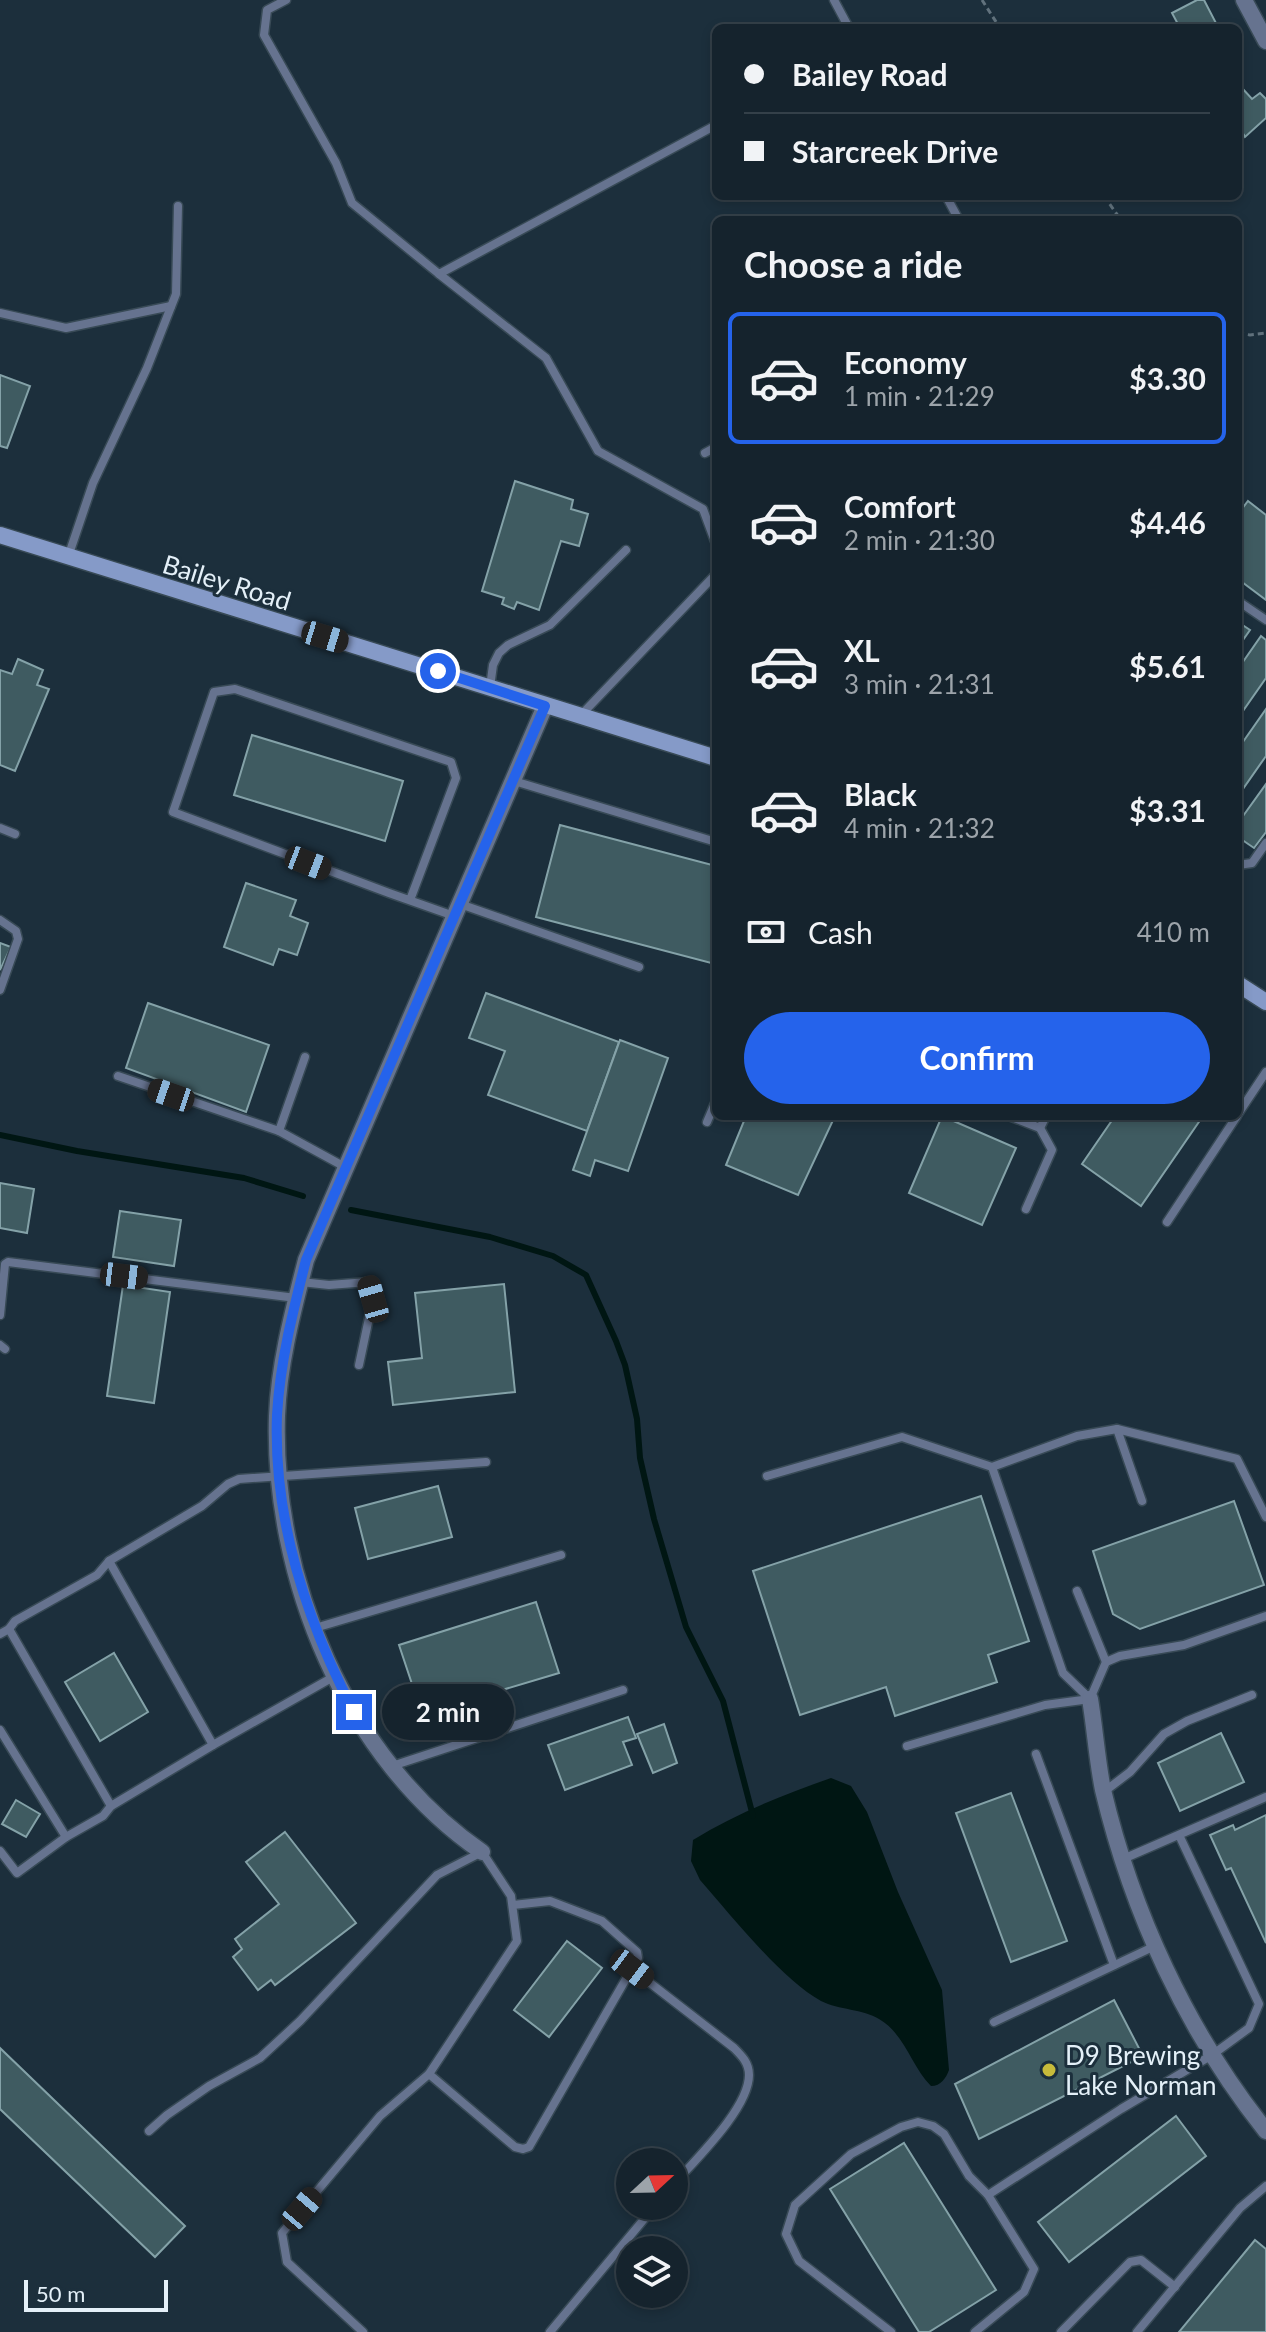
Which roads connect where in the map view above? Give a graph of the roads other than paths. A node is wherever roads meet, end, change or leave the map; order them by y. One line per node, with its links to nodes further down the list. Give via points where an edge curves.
1 (286, 0): 8 (lane, via 267,10 264,35 336,163 352,203)
2 (834, 0): 4 (lane)
3 (1244, 0): 5 (street)
4 (847, 24)
5 (1266, 41)
6 (712, 127): 8 (lane)
7 (178, 206): 9 (lane, via 176,294)
8 (439, 274): 13 (lane, via 546,358 598,451 703,509)
9 (171, 306): 10 (lane, via 66,328); 16 (lane, via 93,483)
10 (0, 313)
11 (712, 449): 12 (lane)
12 (705, 453)
13 (712, 533)
14 (0, 535): 16 (street, Bailey Road)
15 (626, 550): 20 (lane, via 559,618 499,653)
16 (68, 558): 20 (street, Bailey Road)
17 (712, 578): 22 (lane)
18 (1242, 604): 19 (lane)
19 (1266, 620)
20 (490, 687): 21 (street, Bailey Road)
21 (545, 706): 22 (street, Bailey Road); 24 (street)
22 (580, 716): 23 (street, Bailey Road)
23 (712, 757)
24 (514, 781): 27 (lane); 31 (street)
25 (0, 828): 26 (lane)
26 (15, 834)
27 (712, 841)
28 (1266, 843): 29 (lane, via 1252,863)
29 (1242, 864)
30 (410, 900): 30 (lane, via 173,812 214,692 235,689 451,762 456,778); 31 (lane)
31 (457, 910): 33 (lane); 50 (street)
32 (0, 920): 35 (lane, via 16,931 18,939)
33 (639, 967)
34 (1242, 987): 36 (street)
35 (0, 990)
36 (1266, 1002)
37 (305, 1057): 49 (lane)
38 (1266, 1072): 41 (lane)
39 (118, 1076): 49 (lane)
40 (1242, 1098): 41 (lane)
41 (1247, 1101): 42 (lane)
42 (1242, 1109)
43 (712, 1110): 47 (lane)
44 (1019, 1120): 48 (lane)
45 (1044, 1120): 48 (lane)
46 (1235, 1120): 52 (lane)
47 (707, 1122)
48 (1040, 1128): 51 (lane, via 1052,1150)
49 (279, 1131): 50 (lane)
50 (345, 1167): 53 (street)
51 (1026, 1209)
52 (1167, 1222)
53 (298, 1290): 54 (lane, via 8,1262); 55 (lane, via 368,1282 373,1299); 59 (street, via 277,1415)
54 (0, 1315)
55 (359, 1365)
56 (1117, 1429): 58 (lane, via 1077,1436); 61 (lane); 62 (lane, via 1237,1459)
57 (486, 1462): 59 (lane)
58 (992, 1467): 60 (lane, via 902,1437); 74 (lane, via 1063,1673)
59 (279, 1475): 64 (lane, via 228,1484 202,1506); 67 (street, via 285,1523)
60 (767, 1476)
61 (1142, 1501)
62 (1266, 1517)
63 (561, 1555): 67 (lane)
64 (109, 1561): 68 (lane, via 97,1575); 76 (lane)
65 (1077, 1591): 70 (lane)
66 (1266, 1616): 70 (lane, via 1184,1645)
67 (315, 1628): 71 (street)
68 (9, 1629): 69 (lane); 82 (lane)
69 (0, 1634)
70 (1106, 1662): 74 (lane)
71 (335, 1676): 76 (lane); 79 (street)
72 (623, 1690): 79 (lane)
73 (1252, 1695): 80 (lane, via 1164,1734)
74 (1090, 1699): 77 (lane, via 1045,1705); 80 (street)
75 (0, 1730): 84 (lane)
76 (213, 1745): 82 (lane)
77 (907, 1746)
78 (1036, 1754): 90 (lane)
79 (392, 1766): 86 (street, via 440,1820)
80 (1104, 1792): 87 (street)
81 (1266, 1797): 83 (lane)
82 (111, 1806): 84 (lane)
83 (1179, 1835): 87 (lane); 93 (lane, via 1259,2004 1249,2028)
84 (66, 1837): 85 (lane, via 17,1873)
85 (0, 1851)
86 (482, 1852): 88 (lane); 95 (lane, via 437,1875 260,2058 209,2086)
87 (1123, 1860): 89 (street)
88 (513, 1905): 91 (lane, via 550,1901 602,1921 637,1952); 94 (lane, via 517,1941)
89 (1155, 1946): 90 (lane); 93 (street)
90 (1114, 1965): 92 (lane)
91 (632, 1969): 94 (lane, via 529,2147 515,2147); 97 (lane, via 746,2060 750,2076 738,2109)
92 (994, 2022)
93 (1212, 2055): 96 (street); 99 (lane)
94 (429, 2074): 102 (lane, via 380,2116 282,2233 287,2262)
95 (149, 2131)
96 (1266, 2131)
97 (688, 2168)
98 (1266, 2186): 101 (lane, via 1240,2208)
99 (988, 2195): 104 (lane, via 969,2176 944,2134 918,2122 851,2154 795,2205 786,2234 799,2261); 105 (lane, via 1034,2269 1024,2292)
100 (643, 2220): 103 (lane)
101 (1175, 2287): 106 (lane, via 1141,2260 1130,2262); 107 (lane)
102 (363, 2332)
103 (550, 2332)
104 (891, 2332)
105 (975, 2332)
106 (1061, 2332)
107 (1137, 2332)

